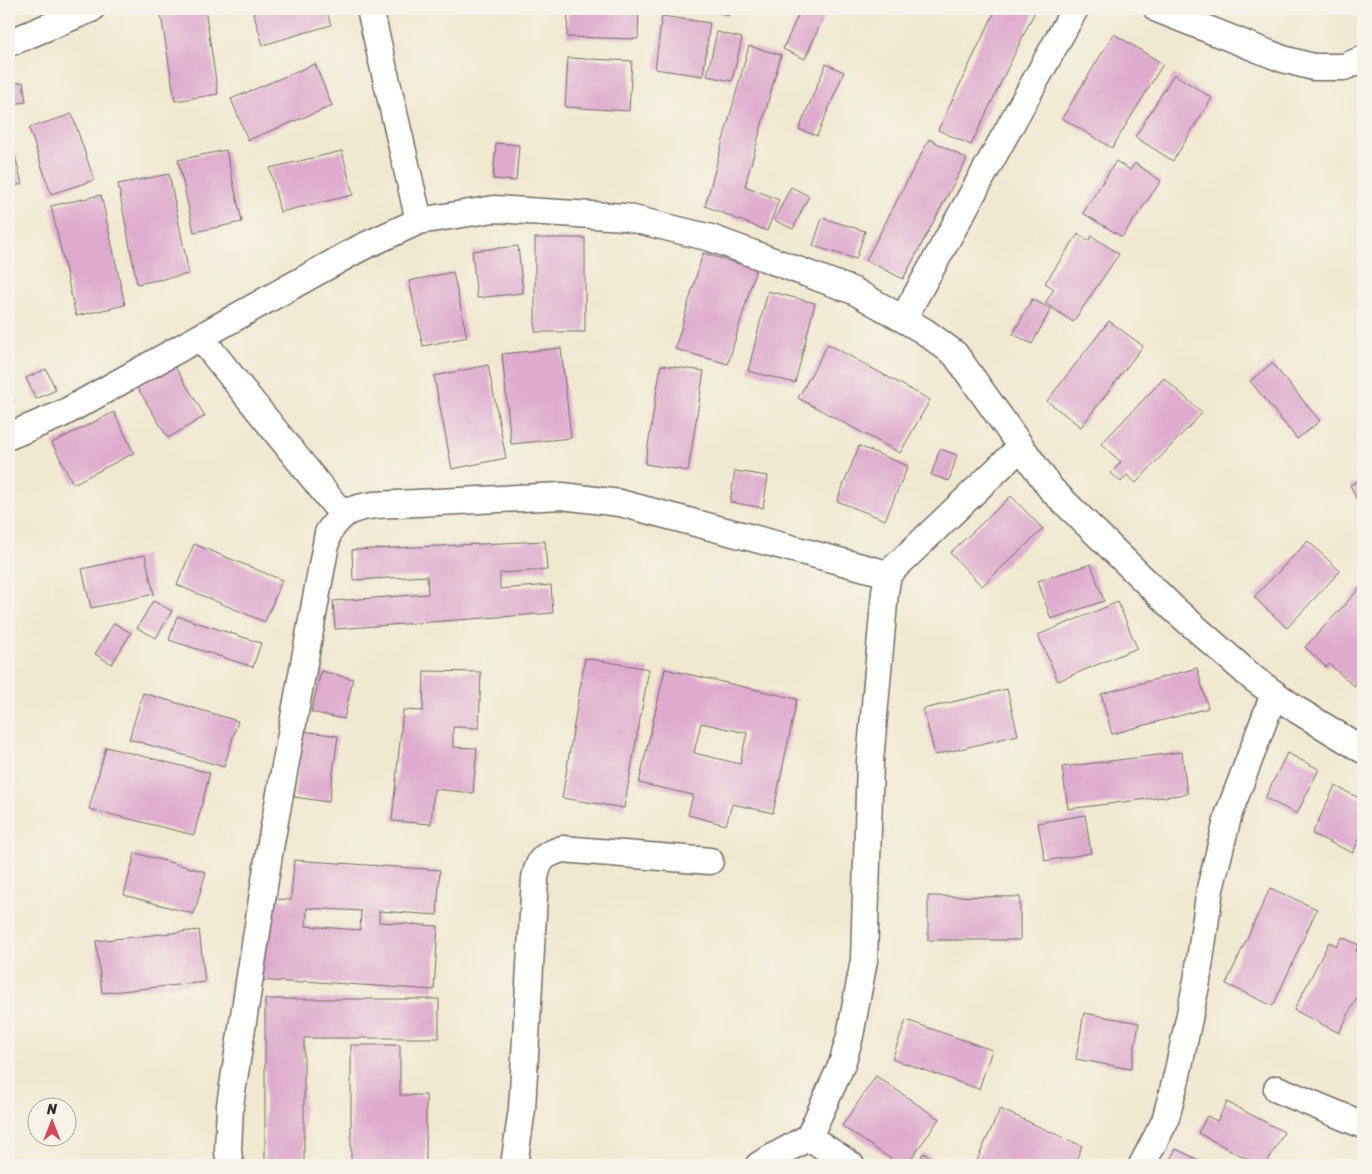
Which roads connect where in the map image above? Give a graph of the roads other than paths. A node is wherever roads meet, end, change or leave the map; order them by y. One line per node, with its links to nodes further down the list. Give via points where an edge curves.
1 (91, 9): 5 (street)
2 (370, 9): 7 (street)
3 (1075, 9): 8 (street)
4 (1157, 9): 6 (street, via 1290,61 1313,66 1344,66)
5 (9, 43)
6 (1363, 59)
7 (419, 221): 8 (street, via 494,209 625,217 720,242 854,291); 9 (street, via 360,248)
8 (903, 319): 11 (street, via 955,354)
9 (200, 337): 10 (street, via 62,414); 12 (street)
10 (9, 436)
11 (1021, 447): 13 (street); 14 (street, via 1051,489 1174,609)
12 (342, 514): 13 (street, via 357,507 375,505 562,496 620,503); 20 (street, via 328,533 270,848 230,1105)
13 (888, 574): 19 (street, via 870,761 864,960 842,1064)
14 (1274, 694): 15 (street); 24 (street, via 1229,813 1210,889 1177,1075 1165,1121)
15 (1363, 750)
16 (710, 862): 21 (street, via 562,849 541,859 535,878 522,1109)
17 (1277, 1089): 18 (street)
18 (1363, 1125)
19 (809, 1138): 22 (street); 23 (street)
20 (230, 1165)
21 (514, 1165)
22 (759, 1165)
23 (851, 1165)
24 (1142, 1165)

